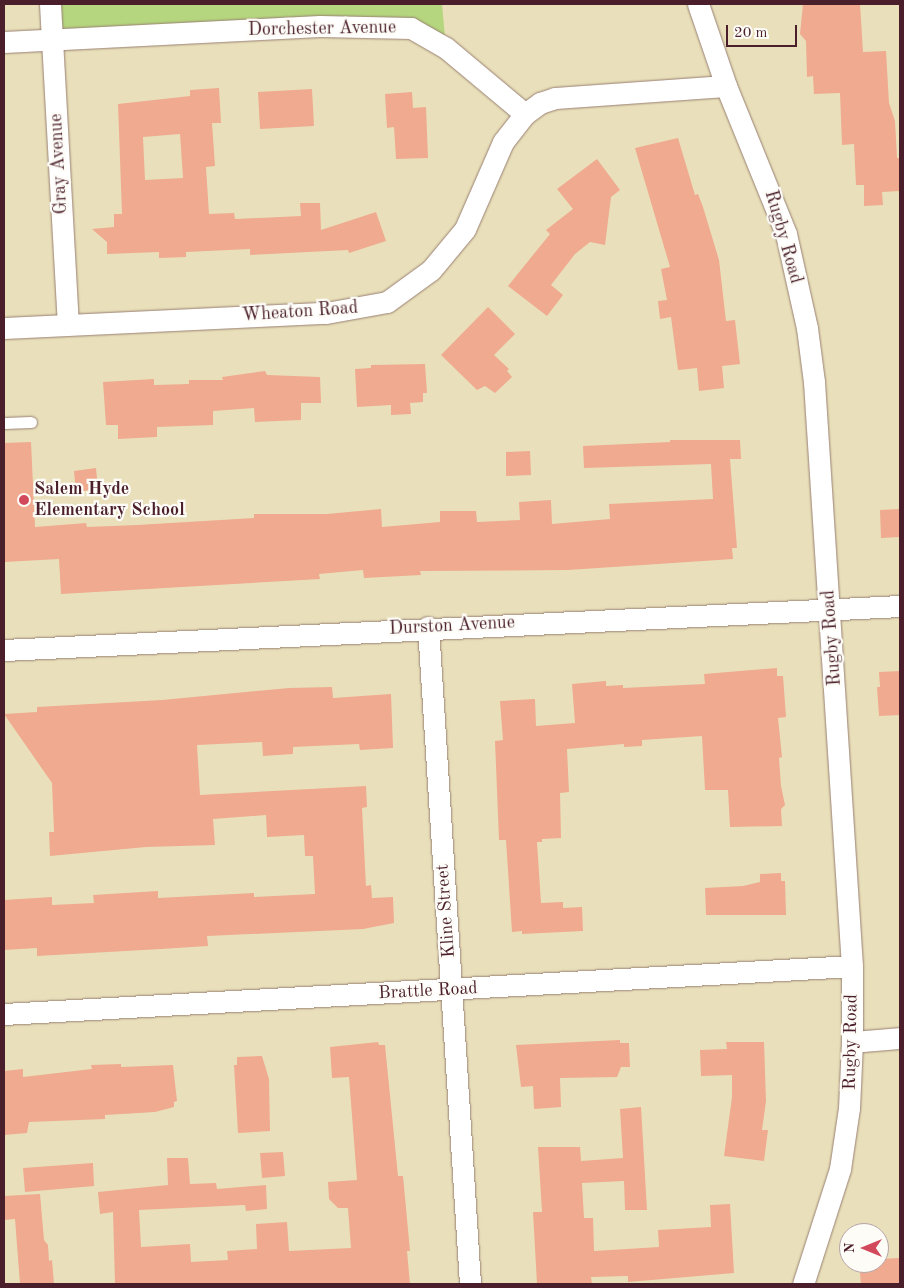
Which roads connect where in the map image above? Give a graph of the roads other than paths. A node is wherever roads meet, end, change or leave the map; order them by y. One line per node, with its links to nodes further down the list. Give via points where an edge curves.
1 (50, 4): 3 (street, Gray Avenue)
2 (698, 4): 5 (street, Rugby Road)
3 (52, 40): 4 (street, Dorchester Avenue); 6 (street, Dorchester Avenue, via 320,26 411,28 446,48); 7 (street, Gray Avenue)
4 (4, 42)
5 (726, 86): 6 (street, via 556,98); 12 (street, Rugby Road, via 786,234 807,328 814,382)
6 (525, 114): 7 (street, Wheaton Road, via 503,142 465,229 431,270 386,302 326,313)
7 (68, 324): 8 (street, Wheaton Road)
8 (4, 328)
9 (30, 422): 10 (lane)
10 (4, 423)
11 (900, 606): 12 (street, Durston Avenue)
12 (830, 609): 13 (street, Durston Avenue); 15 (street, Rugby Road)
13 (428, 627): 14 (street, Durston Avenue); 16 (street, Kline Street)
14 (4, 650)
15 (852, 966): 16 (street, Brattle Road); 19 (street, Rugby Road)
16 (451, 990): 17 (street, Brattle Road); 20 (street, Kline Street)
17 (4, 1014)
18 (900, 1038): 19 (street)
19 (852, 1042): 21 (street, Rugby Road, via 849,1108 840,1169)
20 (470, 1284)
21 (803, 1284)

